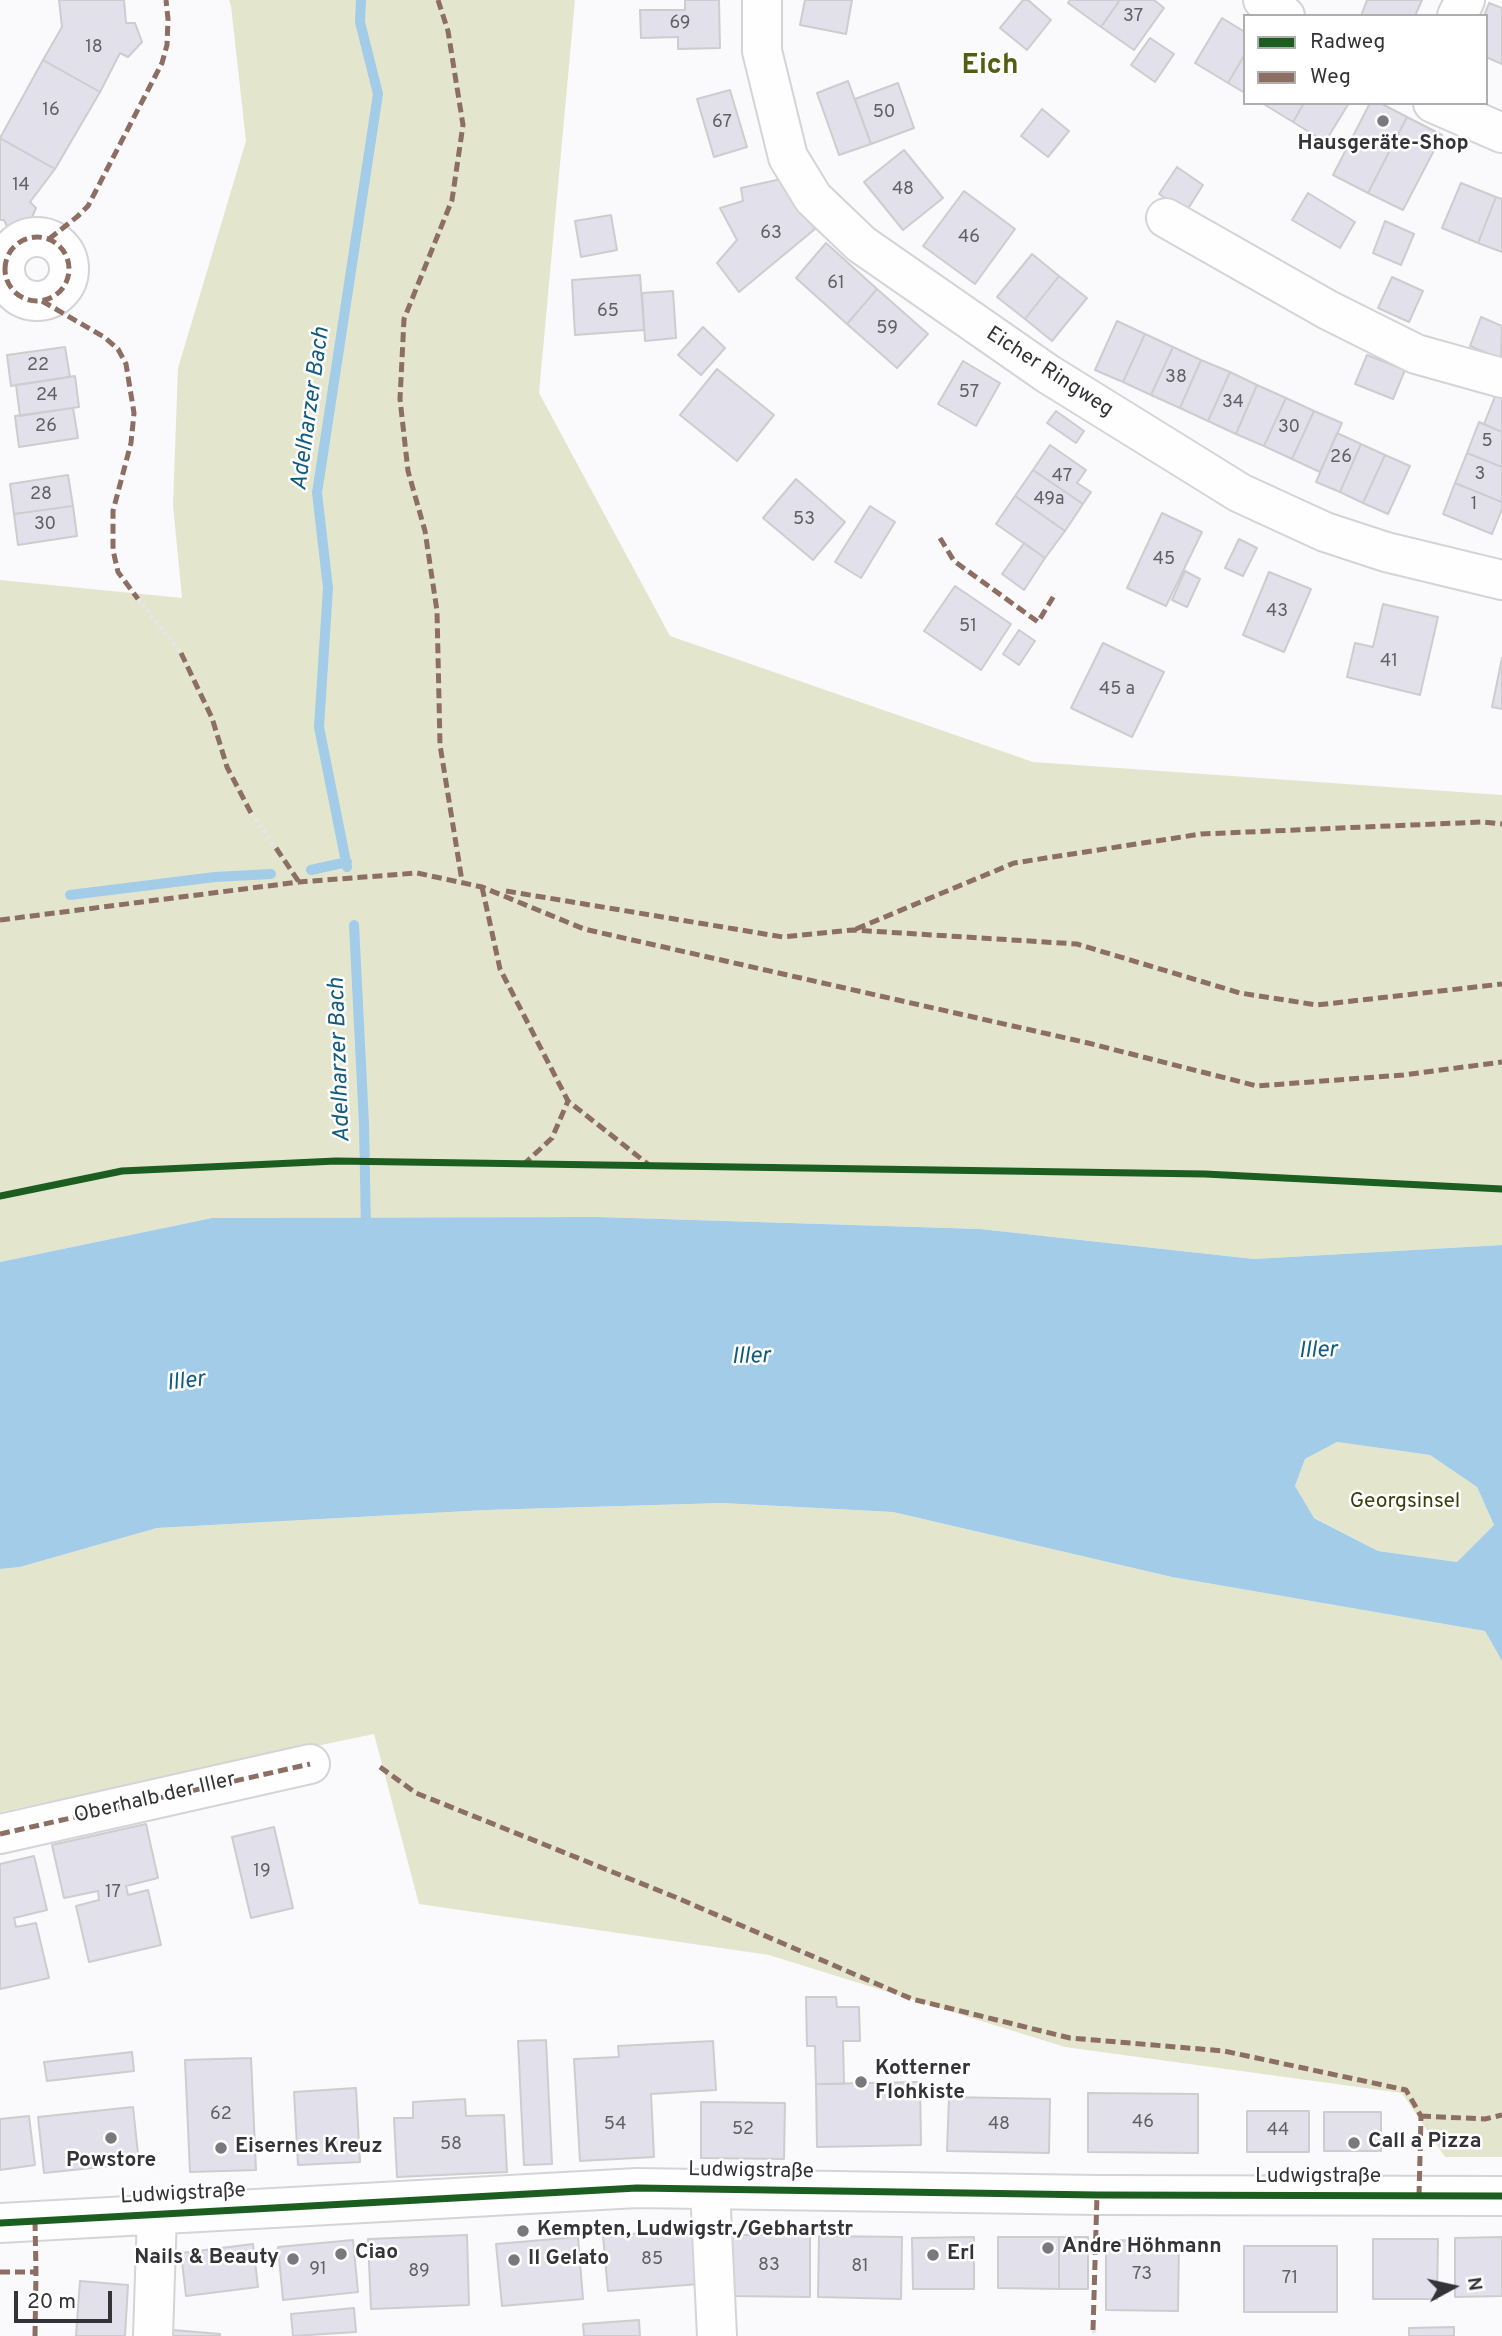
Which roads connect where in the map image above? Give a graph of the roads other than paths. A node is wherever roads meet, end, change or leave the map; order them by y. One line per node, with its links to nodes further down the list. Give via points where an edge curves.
1 (762, 0): 8 (street, Eicher Ringweg, via 762,51 788,158 813,198 861,244 1048,374 1240,493 1325,532)
2 (1263, 0): 3 (street)
3 (1282, 14)
4 (1438, 105): 5 (street)
5 (1502, 133)
6 (1166, 218): 7 (street, via 1416,354)
7 (1502, 378)
8 (1502, 580)
9 (310, 1764): 10 (street, Oberhalb der Iller)
10 (0, 1834)
11 (710, 2189): 12 (street, Ludwigstraße); 13 (street, Ludwigstraße, via 637,2188); 16 (street)
12 (1502, 2196)
13 (158, 2214): 14 (street, Ludwigstraße); 15 (street)
14 (0, 2223)
15 (153, 2336)
16 (717, 2336)

